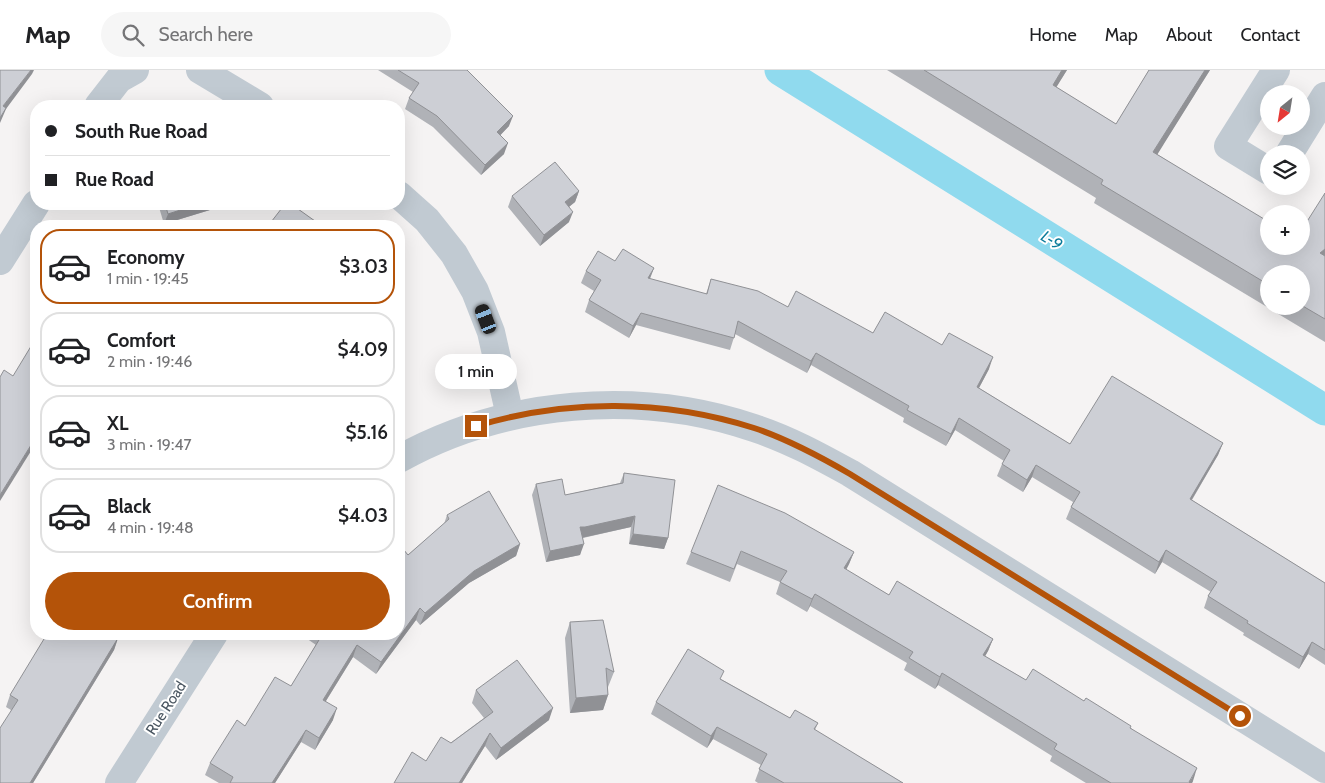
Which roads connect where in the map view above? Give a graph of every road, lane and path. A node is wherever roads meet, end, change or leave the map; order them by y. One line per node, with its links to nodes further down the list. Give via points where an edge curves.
1 (135, 70): 5 (street, via 119,79)
2 (200, 70): 6 (street)
3 (1276, 70): 8 (street, via 1228,146)
4 (1325, 96): 7 (street)
5 (103, 100)
6 (250, 100)
7 (1295, 145)
8 (1260, 166)
9 (405, 201): 12 (street, via 454,254 476,291 491,332)
10 (32, 210): 11 (street)
11 (0, 261)
12 (510, 416): 13 (street, via 458,431); 15 (street, via 568,407 631,405 673,410 755,428 813,453)
13 (405, 456)
14 (210, 640): 16 (street, Rue Road)
15 (1325, 769)
16 (119, 783)

